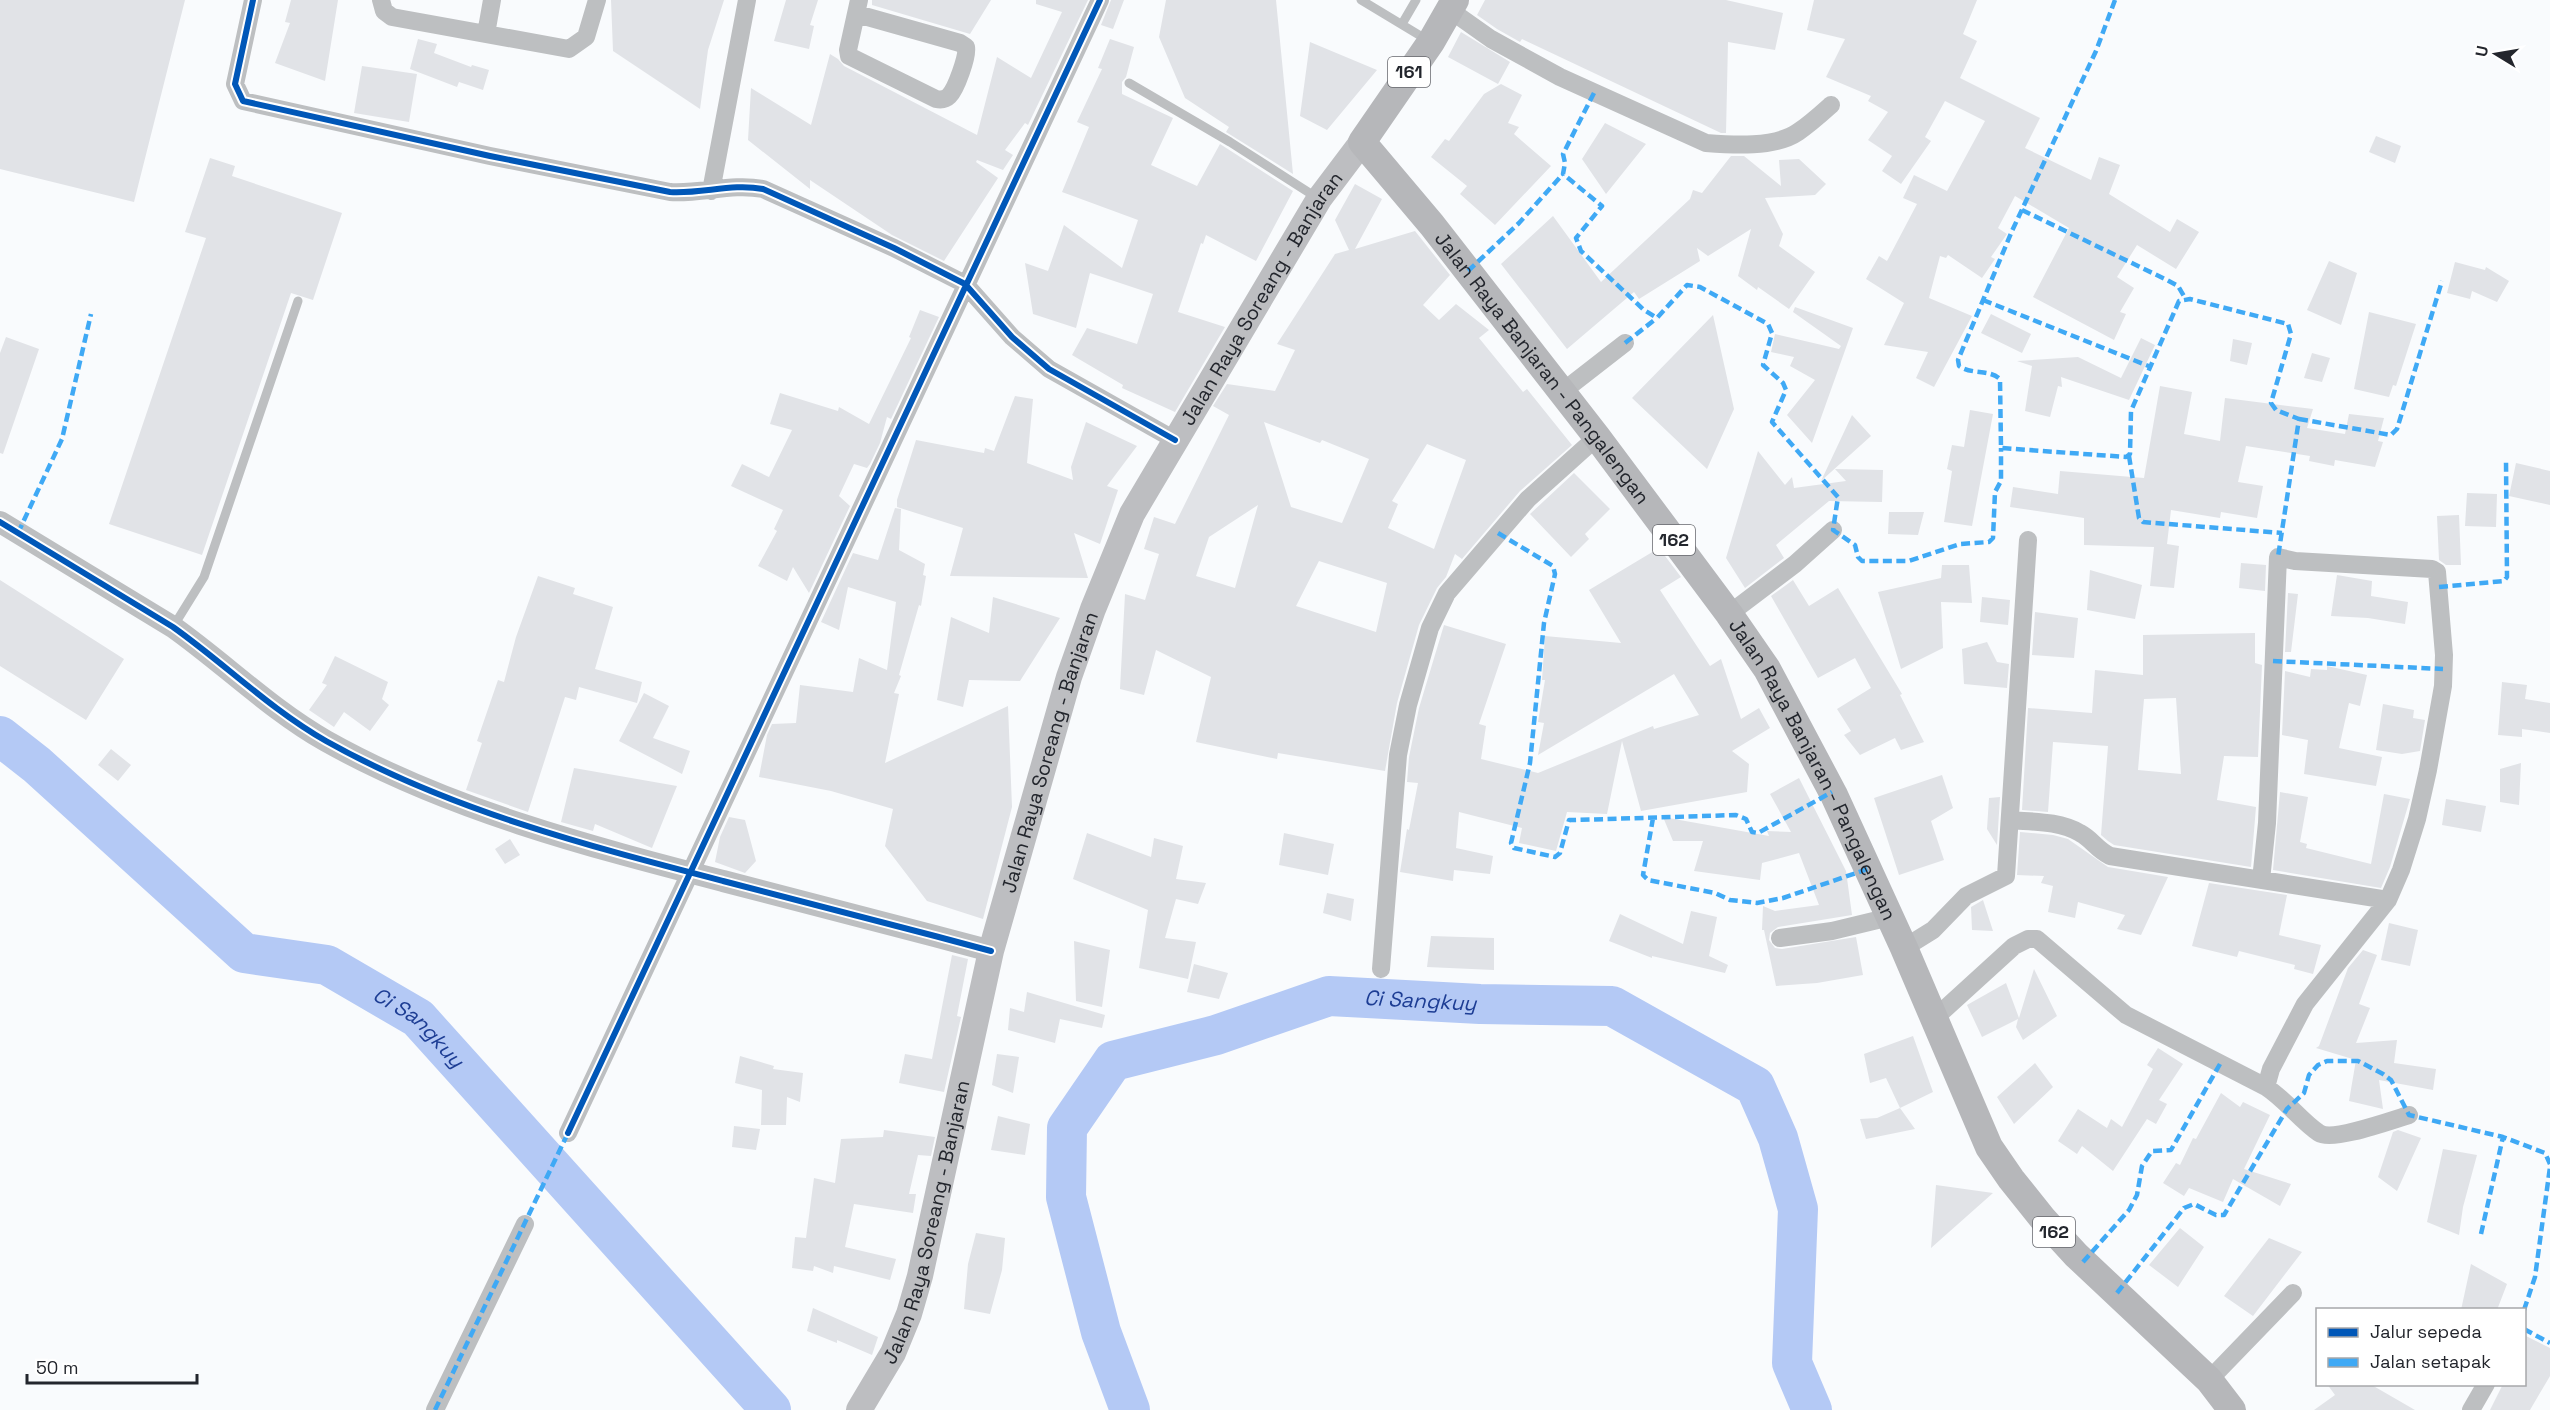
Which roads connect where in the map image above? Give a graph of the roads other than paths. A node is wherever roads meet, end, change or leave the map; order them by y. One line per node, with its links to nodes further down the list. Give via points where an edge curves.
1 (253, 0): 17 (street, via 236,84 243,101 670,192)
2 (381, 0): 12 (street, via 384,11 392,17)
3 (492, 0): 12 (street)
4 (597, 0): 12 (street, via 586,37 569,49)
5 (747, 0): 17 (street)
6 (1100, 0): 19 (street)
7 (1361, 0): 11 (lane)
8 (1416, 0): 11 (lane)
9 (1452, 5): 13 (main road, 161); 15 (street, via 1491,39 1560,77 1706,143 1766,143 1796,134)
10 (858, 7): 10 (street, via 966,47 966,57 950,95 936,99 854,61 848,50)
11 (1402, 24): 13 (lane)
12 (486, 34)
13 (1431, 42): 16 (main road, 161)
14 (1129, 83): 18 (lane)
15 (1831, 105)
16 (1362, 142): 18 (main road, Jalan Raya Soreang - Banjaran / 161); 22 (main road, Jalan Raya Banjaran - Pangalengan / 162)
17 (711, 191): 19 (street, via 746,185 764,189)
18 (1319, 199): 24 (main road, Jalan Raya Soreang - Banjaran / 161)
19 (965, 284): 24 (street, via 1012,337 1049,369); 31 (street)
20 (298, 301): 29 (lane, via 204,577)
21 (1625, 343): 22 (street)
22 (1562, 392): 23 (main road, Jalan Raya Banjaran - Pangalengan / 162)
23 (1597, 437): 28 (main road, Jalan Raya Banjaran - Pangalengan / 162); 38 (street, via 1528,499 1447,593 1437,610 1408,705 1398,755)
24 (1175, 440): 37 (main road, Jalan Raya Soreang - Banjaran / 161, via 1132,514 1089,620 1069,676)
25 (0, 522): 29 (street)
26 (1833, 530): 28 (street)
27 (2028, 540): 30 (street)
28 (1729, 614): 34 (main road, Jalan Raya Banjaran - Pangalengan / 162, via 1783,696)
29 (173, 627): 31 (street, via 271,706 325,741 385,771 449,799 563,838)
30 (2010, 820): 32 (street, via 2064,825 2110,856); 36 (street, via 2006,876 1966,896 1933,930)
31 (690, 873): 37 (street); 42 (street)
32 (2260, 880): 33 (street); 33 (street, via 2267,823 2278,557 2432,569 2439,576 2443,686 2416,819)
33 (2388, 900): 40 (street, via 2305,1004)
34 (1890, 917): 35 (street); 36 (main road, Jalan Raya Banjaran - Pangalengan / 162)
35 (1780, 938)
36 (1904, 948): 39 (main road, Jalan Raya Banjaran - Pangalengan / 162)
37 (992, 951): 48 (main road, Jalan Raya Soreang - Banjaran / 161, via 918,1286 893,1353)
38 (1381, 969)
39 (1934, 1016): 40 (street, via 2014,946 2037,939 2126,1015); 45 (main road, Jalan Raya Banjaran - Pangalengan / 162, via 1989,1147 2011,1179 2076,1255)
40 (2268, 1079): 41 (street, via 2324,1136)
41 (2409, 1115)
42 (568, 1133)
43 (525, 1224): 47 (street)
44 (2293, 1293): 45 (street)
45 (2209, 1380): 49 (main road, Jalan Raya Banjaran - Pangalengan / 162)
46 (2485, 1386): 50 (street)
47 (435, 1410)
48 (859, 1410)
49 (2232, 1410)
50 (2471, 1410)

